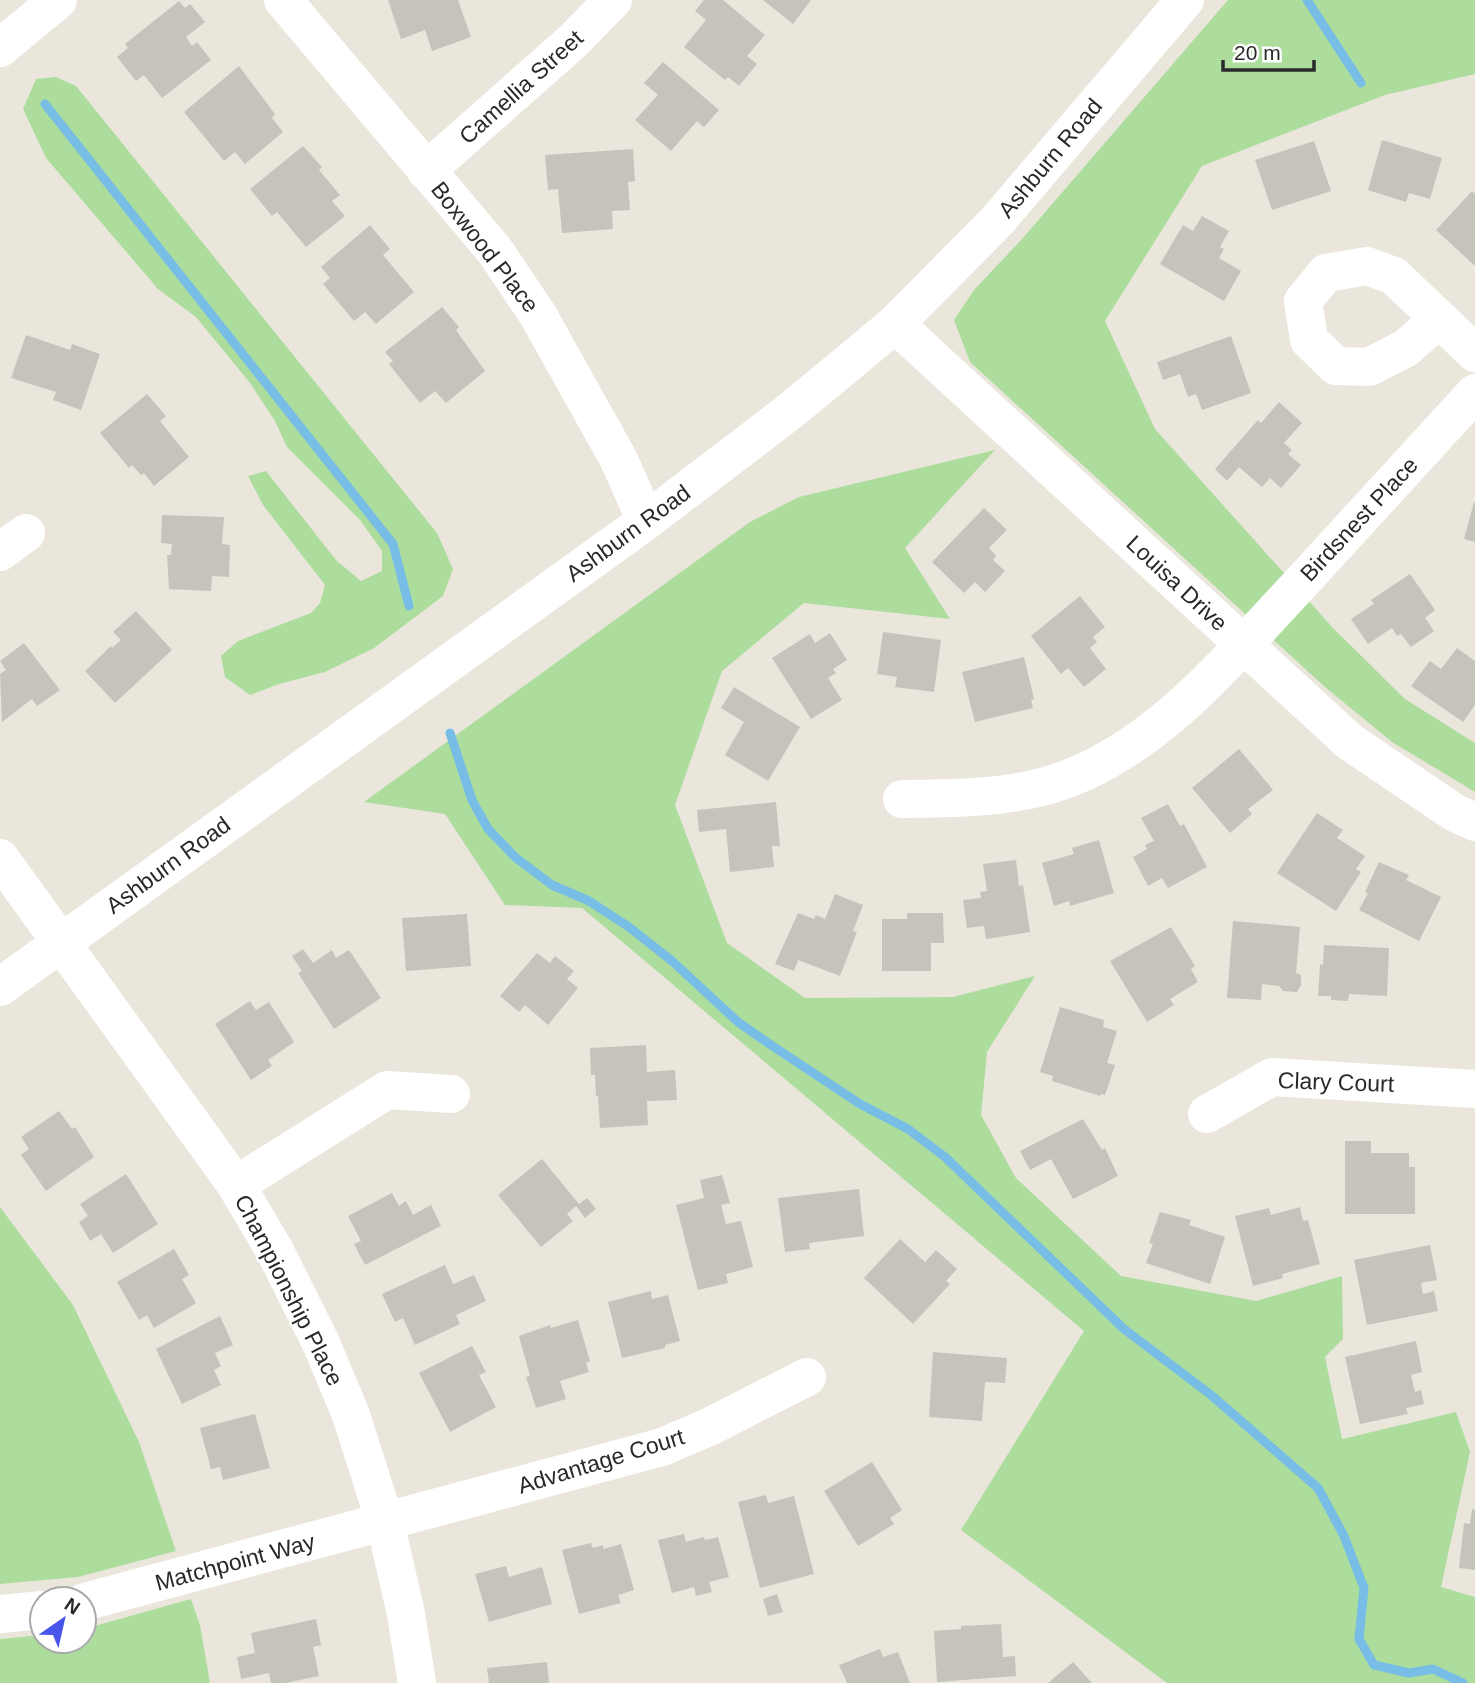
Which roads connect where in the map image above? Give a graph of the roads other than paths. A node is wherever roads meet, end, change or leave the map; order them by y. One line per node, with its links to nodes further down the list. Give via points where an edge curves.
1 (58, 0): 5 (street)
2 (283, 0): 6 (street, Boxwood Place)
3 (613, 0): 6 (street, Camellia Street)
4 (1185, 0): 8 (street, Ashburn Road, via 997,221)
5 (0, 48)
6 (426, 171): 11 (street, Boxwood Place, via 495,251 538,315 619,460)
7 (1439, 319): 9 (street)
8 (895, 324): 11 (street, Ashburn Road); 12 (street, Louisa Drive)
9 (1475, 354)
10 (1475, 393): 12 (street, Birdsnest Place)
11 (646, 521): 16 (street, Ashburn Road)
12 (1243, 645): 13 (street, Birdsnest Place, via 1154,730 1082,773 1014,793); 14 (street, Louisa Drive, via 1350,742)
13 (902, 799)
14 (1475, 822)
15 (0, 858): 16 (street, Championship Place)
16 (61, 942): 17 (street, Ashburn Road); 21 (street, Championship Place)
17 (0, 987)
18 (1475, 1089): 20 (street, Clary Court, via 1272,1077)
19 (451, 1094): 21 (street, via 387,1090)
20 (1207, 1114)
21 (236, 1185): 23 (street, Championship Place, via 321,1343 351,1415)
22 (807, 1377): 23 (street, Advantage Court, via 662,1447)
23 (385, 1522): 24 (street, Matchpoint Way); 27 (street, Championship Place)
24 (98, 1598)
25 (28, 1611): 26 (street)
26 (0, 1614)
27 (417, 1683)

